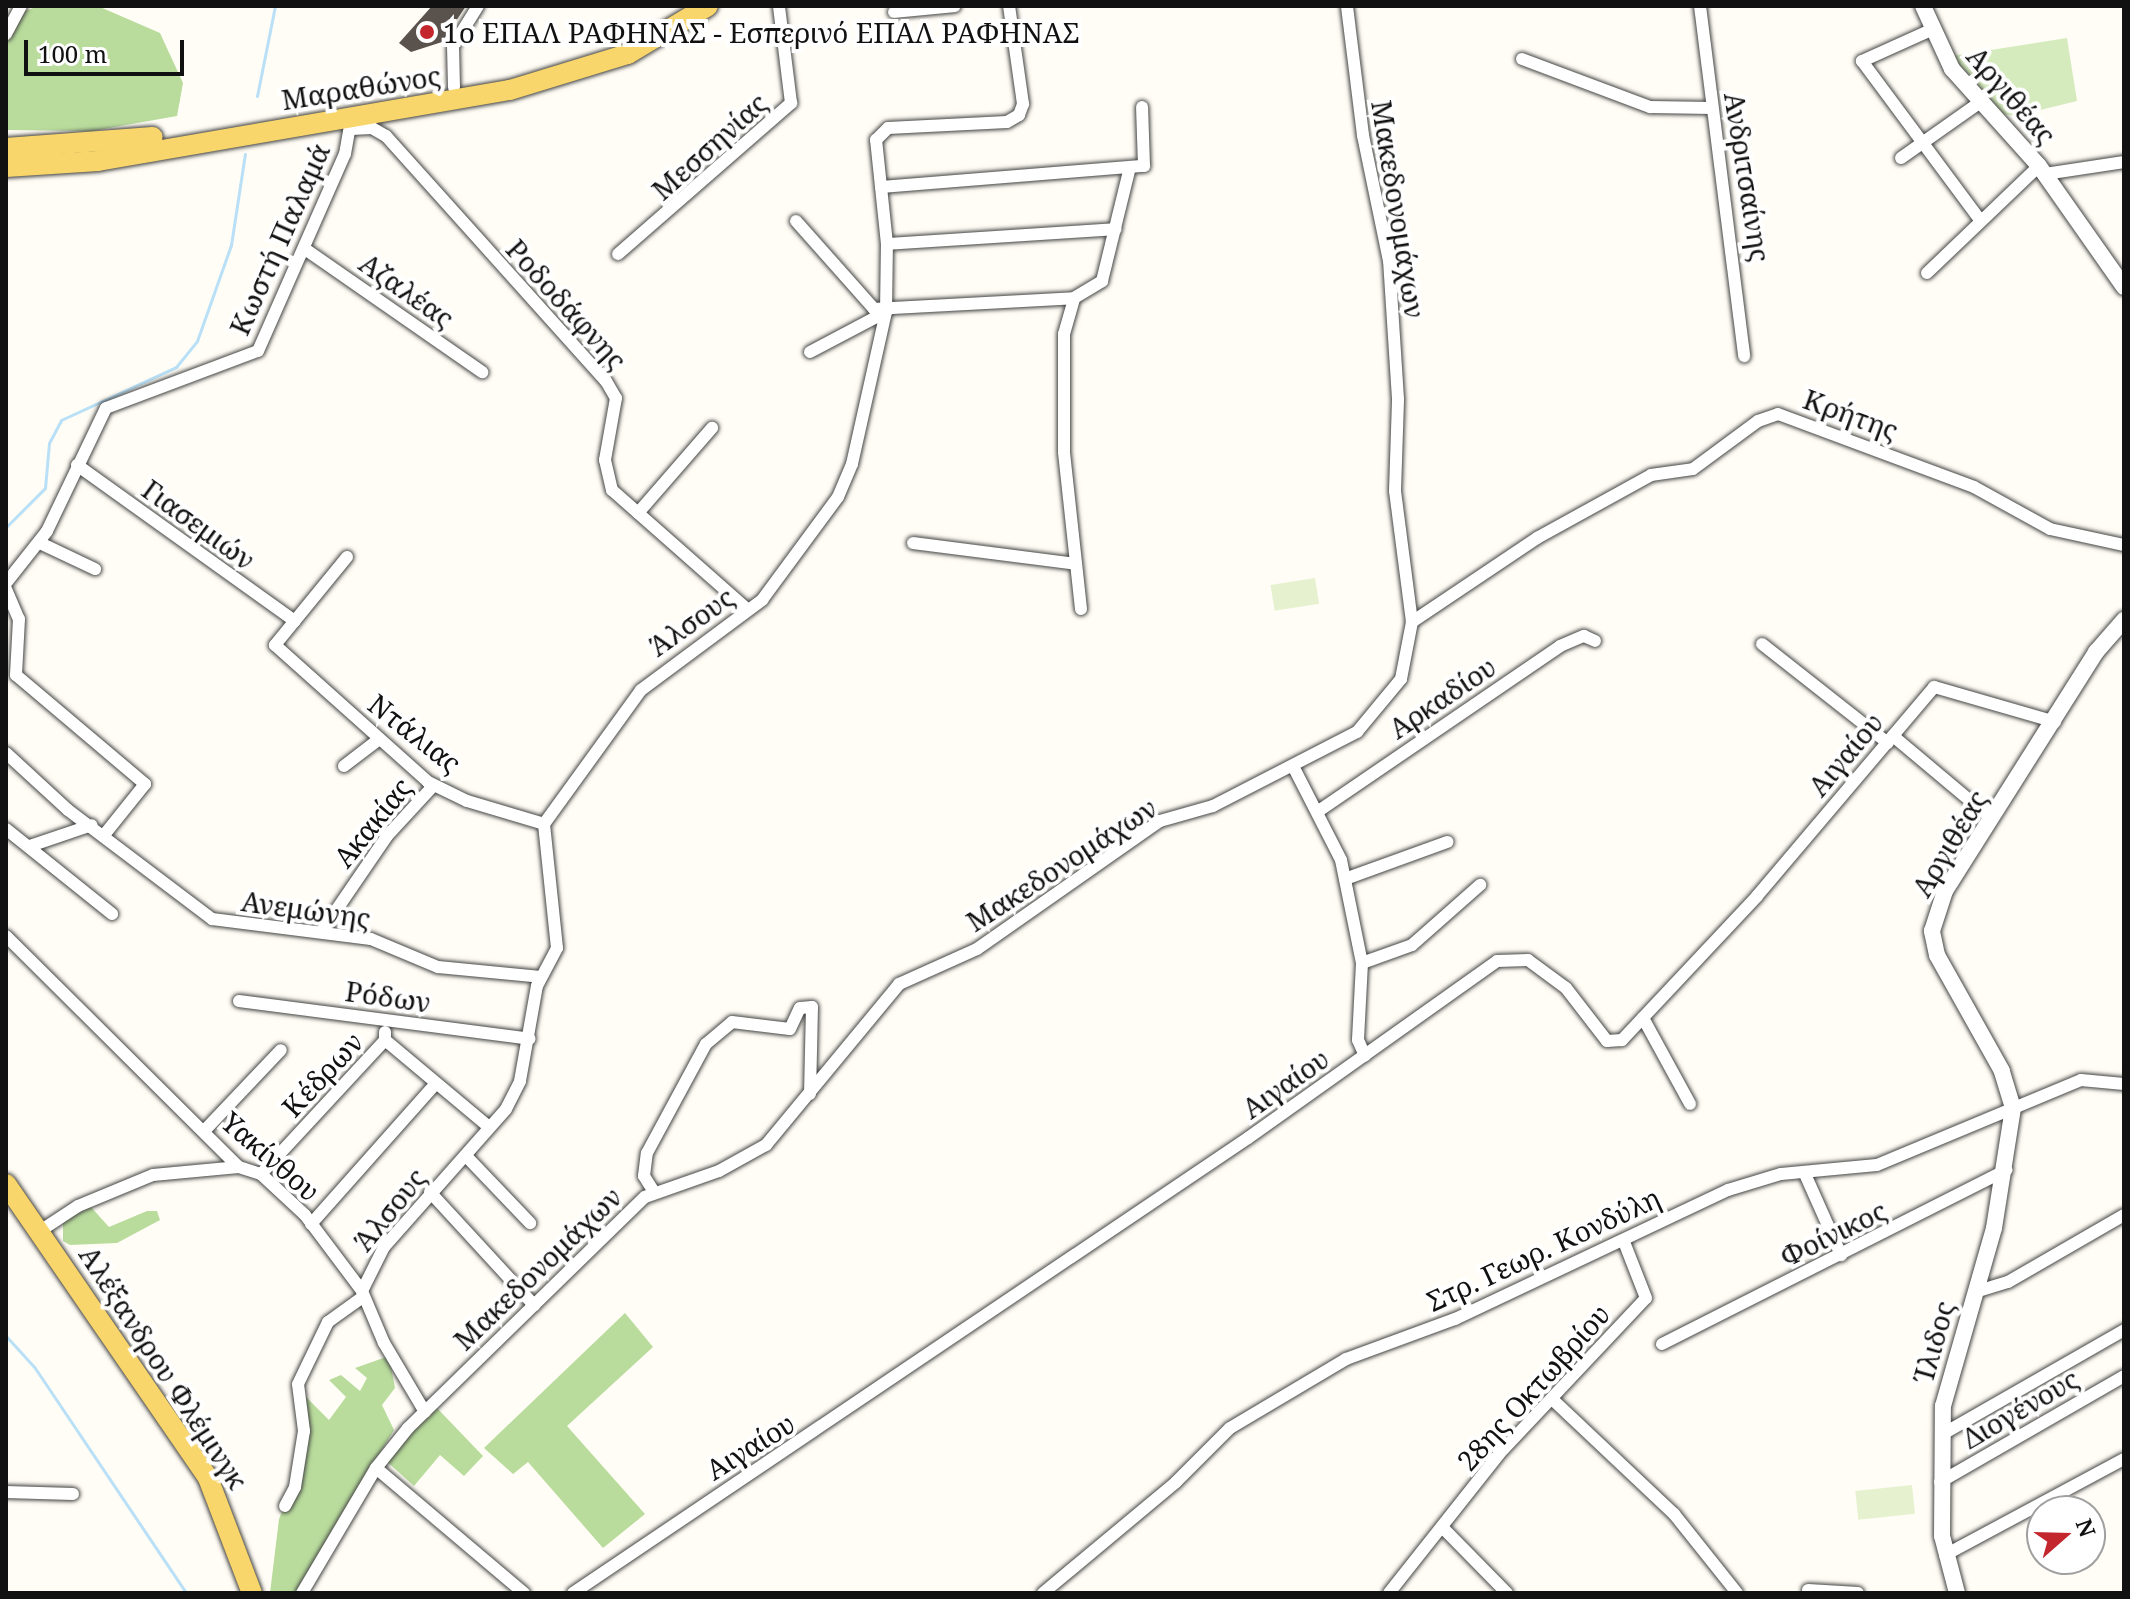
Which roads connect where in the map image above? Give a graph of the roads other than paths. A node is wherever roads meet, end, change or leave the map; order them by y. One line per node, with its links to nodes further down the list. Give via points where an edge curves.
1 (478, 6): 15 (street, via 453,46)
2 (686, 6): 15 (main road, Μαραθώνος, via 591,55)
3 (708, 6): 19 (main road, Μαραθώνος, via 643,48 575,74)
4 (779, 6): 33 (street, Μεσσηνίας, via 791,103)
5 (955, 6): 11 (street)
6 (1009, 6): 27 (street, Άλσους, via 1023,104 1019,115 1007,122 879,131)
7 (1347, 6): 55 (street, Μακεδονομάχων, via 1389,261 1398,399 1395,491)
8 (1700, 6): 18 (street, Ανδριτσαίνης)
9 (1923, 6): 12 (street, Αργιθέας)
10 (14, 11): 13 (street)
11 (894, 12)
12 (1931, 30): 16 (street, Αργιθέας); 20 (street, via 1862,61)
13 (6, 34)
14 (1522, 59): 18 (street, via 1650,107)
15 (454, 87): 21 (main road, Μαραθώνος, via 121,143)
16 (1979, 103): 20 (street); 26 (street, Αργιθέας)
17 (1142, 107): 25 (street, via 1144,166)
18 (1712, 108): 39 (street, Ανδριτσαίνης, via 1728,192)
19 (349, 124): 24 (main road, Μαραθώνος, via 70,165); 32 (street, Κωστή Παλαμά); 43 (street, Ροδοδάφνης, via 386,136 613,390 606,473 612,490)
20 (1923, 141): 22 (street); 29 (street)
21 (6, 148)
22 (1901, 158)
23 (2124, 162): 26 (street)
24 (6, 167)
25 (1130, 167): 27 (street); 30 (street)
26 (2042, 170): 29 (street); 35 (street, Αργιθέας)
27 (881, 187): 31 (street, Άλσους)
28 (796, 221): 37 (street, via 866,302)
29 (1981, 221): 34 (street)
30 (1116, 229): 31 (street); 36 (street, via 1102,281)
31 (887, 244): 37 (street, Άλσους)
32 (305, 249): 40 (street, Αζαλέας); 42 (street, Κωστή Παλαμά, via 258,351 106,408)
33 (618, 254)
34 (1927, 273)
35 (2124, 287)
36 (1074, 298): 37 (street); 48 (street, via 1062,377)
37 (886, 312): 38 (street); 52 (street, Άλσους, via 852,464 838,497 780,578)
38 (810, 352)
39 (1744, 356)
40 (482, 372)
41 (712, 428): 43 (street)
42 (77, 465): 44 (street, Κωστή Παλαμά); 54 (street, Γιασεμιών)
43 (638, 513): 52 (street, Ροδοδάφνης)
44 (40, 543): 49 (street); 50 (street, Κωστή Παλαμά)
45 (913, 543): 48 (street)
46 (2124, 545): 55 (street, Κρήτης, via 2050,529 1974,487 1778,414 1745,430 1693,469 1651,475 1537,538)
47 (347, 557): 54 (street)
48 (1076, 564): 51 (street)
49 (95, 569)
50 (6, 586): 70 (street, via 19,619 16,675 145,784)
51 (1081, 609)
52 (748, 610): 67 (street, Άλσους, via 641,690)
53 (2124, 620): 58 (street, Αργιθέας, via 2096,652)
54 (295, 621): 60 (street, Ντάλιας, via 275,645)
55 (1412, 622): 63 (street, Μακεδονομάχων, via 1410,659 1380,706 1357,732)
56 (1595, 641): 65 (street, Αρκαδίου, via 1584,636 1560,646)
57 (1762, 644): 59 (street)
58 (2055, 722): 59 (street, Αιγαίου, via 1934,687); 66 (street, Αργιθέας)
59 (1890, 739): 66 (street); 81 (street, Αιγαίου)
60 (378, 740): 62 (street); 64 (street, Ντάλιας)
61 (6, 753): 68 (street, Ανεμώνης)
62 (344, 766)
63 (1294, 768): 65 (street); 89 (street, Μακεδονομάχων, via 1213,806 1160,821 977,949 909,977)
64 (434, 785): 67 (street, Ντάλιας); 76 (street, Ακακίας, via 387,836)
65 (1320, 810): 73 (street)
66 (1992, 819): 91 (street, Αργιθέας, via 1945,891 1932,931 1940,962 2002,1071)
67 (544, 824): 79 (street, Άλσους, via 559,931)
68 (92, 825): 70 (street, Ανεμώνης); 72 (street)
69 (11, 834): 72 (street)
70 (104, 835): 76 (street, Ανεμώνης, via 212,919)
71 (1447, 842): 73 (street)
72 (30, 846): 75 (street)
73 (1345, 879): 78 (street)
74 (1480, 885): 78 (street, via 1412,945)
75 (112, 914)
76 (322, 931): 79 (street, Ανεμώνης, via 371,939 438,967)
77 (6, 936): 93 (street, Υακίνθου)
78 (1362, 963): 86 (street, via 1358,1040)
79 (541, 977): 83 (street, Άλσους)
80 (239, 1001): 82 (street, Ρόδων)
81 (1643, 1018): 86 (street, Αιγαίου, via 1622,1040 1607,1041 1566,988 1528,960 1512,958 1497,961); 90 (street)
82 (388, 1021): 83 (street, Ρόδων); 84 (street)
83 (530, 1039): 92 (street, Άλσους, via 513,1098)
84 (385, 1040): 87 (street); 97 (street, Κέδρων)
85 (281, 1050): 93 (street)
86 (1365, 1056): 129 (street, Αιγαίου)
87 (436, 1083): 92 (street); 104 (street)
88 (2124, 1084): 91 (street, Στρ. Γεωρ. Κονδύλη, via 2081,1080)
89 (810, 1096): 101 (street, Μακεδονομάχων, via 749,1157); 101 (street, via 812,1007 800,1008 790,1029 734,1021 706,1044 647,1153 644,1176)
90 (1690, 1104)
91 (2013, 1108): 96 (street, Ίλιδος); 98 (street, Στρ. Γεωρ. Κονδύλη, via 1877,1165)
92 (489, 1127): 94 (street, Άλσους)
93 (205, 1130): 95 (street, Υακίνθου)
94 (466, 1156): 100 (street, Άλσους); 103 (street)
95 (239, 1167): 97 (street, Υακίνθου); 105 (street, via 153,1175 78,1206)
96 (2006, 1170): 107 (street, Φοίνικος); 108 (street, Ίλιδος)
97 (261, 1174): 104 (street, Υακίνθου)
98 (1805, 1174): 106 (street, Στρ. Γεωρ. Κονδύλη, via 1781,1174 1728,1190); 107 (street)
99 (7, 1188): 105 (main road, Αλέξανδρου Φλέμινγκ)
100 (430, 1192): 109 (street, Άλσους, via 384,1247); 110 (street)
101 (654, 1192): 110 (street, Μακεδονομάχων)
102 (2124, 1215): 108 (street, via 2008,1282)
103 (530, 1223)
104 (311, 1224): 109 (street, Υακίνθου)
105 (40, 1231): 126 (main road, Αλέξανδρου Φλέμινγκ, via 208,1478)
106 (1624, 1242): 114 (street, 28ης Οκτωβρίου, via 1646,1298); 130 (street, Στρ. Γεωρ. Κονδύλη, via 1455,1319 1346,1359 1245,1418)
107 (1841, 1255): 112 (street, Φοίνικος)
108 (1975, 1292): 116 (street, Ίλιδος, via 1947,1384)
109 (363, 1294): 115 (street, Υακίνθου); 122 (street, via 328,1322 298,1384 304,1431 295,1487)
110 (534, 1305): 115 (street, Μακεδονομάχων)
111 (2124, 1330): 116 (street)
112 (1662, 1344)
113 (2124, 1376): 119 (street, Διογένους)
114 (1552, 1399): 123 (street, 28ης Οκτωβρίου, via 1499,1454); 133 (street, via 1674,1514)
115 (425, 1412): 118 (street, Μακεδονομάχων)
116 (1941, 1435): 119 (street, Ίλιδος)
117 (2124, 1459): 124 (street)
118 (376, 1468): 127 (street, Μακεδονομάχων); 128 (street)
119 (1940, 1482): 124 (street, Ίλιδος)
120 (6, 1492): 121 (street)
121 (73, 1494)
122 (285, 1506)
123 (1444, 1529): 131 (street, 28ης Οκτωβρίου); 132 (street)
124 (1945, 1555): 135 (street, Ίλιδος)
125 (1808, 1590): 134 (street)
126 (252, 1593)
127 (302, 1593)
128 (524, 1593)
129 (573, 1593)
130 (1043, 1593)
131 (1389, 1593)
132 (1507, 1593)
133 (1737, 1593)
134 (1858, 1593)
135 (1957, 1593)

